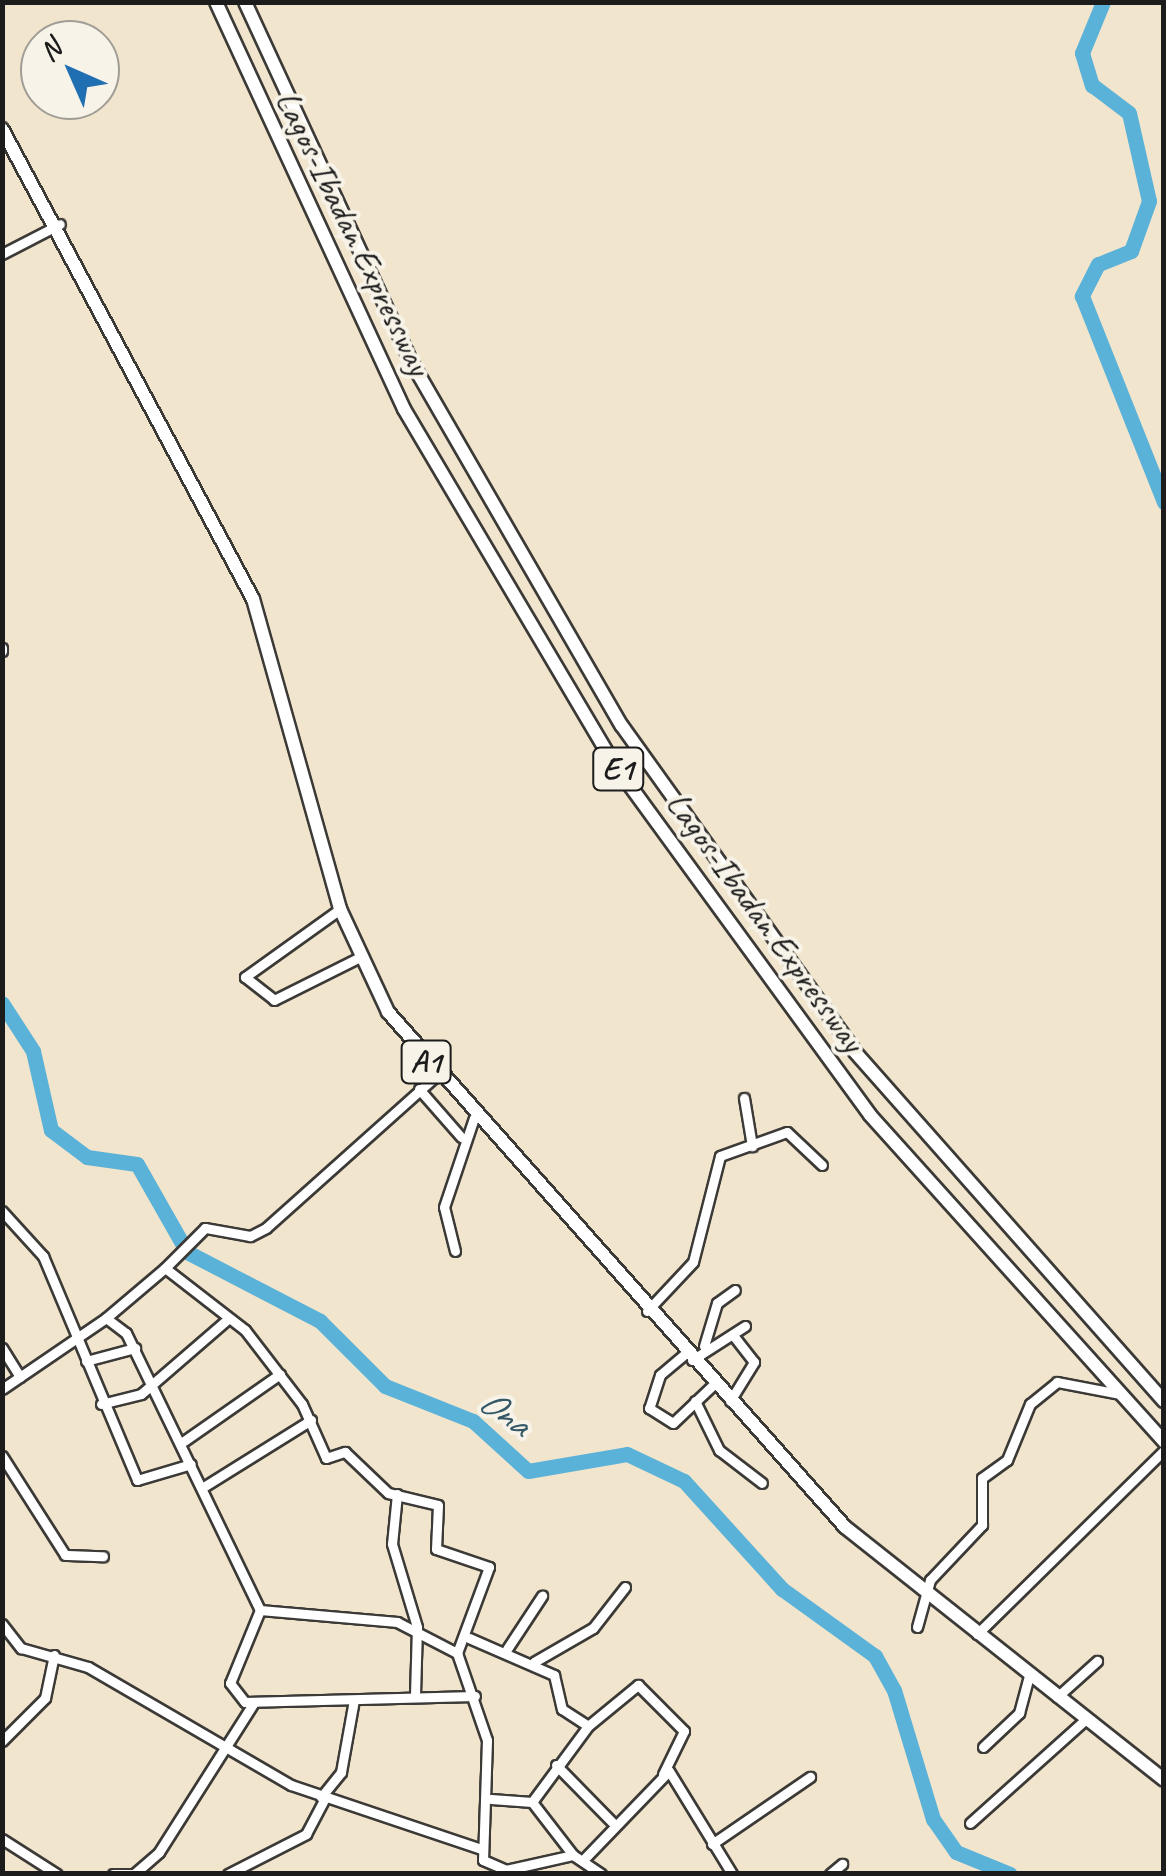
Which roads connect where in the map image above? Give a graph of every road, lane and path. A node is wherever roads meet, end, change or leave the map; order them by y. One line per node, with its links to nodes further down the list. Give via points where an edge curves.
1 (216, 2): 35 (highway, Lagos-Ibadan Expressway / E1, via 404,409 612,761 870,1115)
2 (245, 2): 37 (highway, Lagos-Ibadan Expressway / E1, via 412,363 622,726 879,1082)
3 (2, 129): 4 (highway, A1)
4 (60, 224): 5 (street); 6 (highway, A1, via 253,598)
5 (2, 254)
6 (340, 909): 7 (highway, A1); 7 (street, via 246,977 274,1000)
7 (358, 958): 8 (highway, A1)
8 (436, 1075): 9 (street); 11 (highway, A1)
9 (419, 1090): 12 (street); 17 (street, via 266,1228 250,1236 206,1228 175,1251)
10 (744, 1098): 13 (street)
11 (474, 1118): 12 (street); 19 (highway, A1)
12 (461, 1137): 16 (street, via 444,1207)
13 (752, 1146): 14 (street, via 794,1133); 19 (street, via 711,1165 693,1262)
14 (822, 1165)
15 (2, 1210): 24 (street, via 29,1232)
16 (456, 1251)
17 (165, 1268): 20 (street); 21 (street)
18 (734, 1290): 25 (street, via 717,1303)
19 (647, 1310): 28 (highway, A1)
20 (106, 1318): 24 (street); 27 (street)
21 (229, 1318): 30 (street); 32 (street)
22 (746, 1326): 23 (street)
23 (733, 1335): 25 (street); 36 (street, via 754,1362)
24 (79, 1337): 29 (street); 31 (street)
25 (704, 1346): 28 (street)
26 (2, 1348): 31 (street)
27 (135, 1348): 29 (street); 32 (street)
28 (689, 1356): 33 (highway, A1); 38 (street, via 646,1399 673,1423)
29 (86, 1361): 39 (street)
30 (280, 1374): 40 (street); 41 (street)
31 (20, 1377): 34 (street)
32 (156, 1381): 39 (street); 41 (street)
33 (714, 1384): 36 (highway, A1); 38 (street)
34 (2, 1389)
35 (1120, 1394): 42 (highway, Lagos-Ibadan Expressway / E1); 51 (street, via 1100,1397 1057,1382 1039,1394 1008,1439 1006,1460 982,1478 982,1525)
36 (730, 1401): 51 (highway, A1, via 845,1528)
37 (1164, 1401)
38 (695, 1402): 46 (street, via 720,1450)
39 (101, 1404): 45 (street, via 136,1480)
40 (311, 1420): 47 (street); 48 (street, via 326,1458 344,1452)
41 (184, 1441): 45 (street)
42 (1164, 1442)
43 (1164, 1450): 57 (street)
44 (2, 1456): 49 (street, via 65,1555)
45 (191, 1464): 47 (street)
46 (762, 1483)
47 (205, 1486): 53 (street)
48 (396, 1494): 55 (street, via 392,1544); 58 (street, via 438,1506 436,1548 492,1571)
49 (104, 1556)
50 (625, 1587): 63 (street, via 592,1628)
51 (922, 1593): 56 (street); 57 (highway, A1)
52 (542, 1596): 59 (street)
53 (260, 1610): 55 (street); 69 (street, via 230,1683)
54 (2, 1624): 61 (street, via 21,1648)
55 (416, 1627): 60 (street); 65 (street)
56 (916, 1627)
57 (977, 1635): 64 (highway, A1)
58 (469, 1638): 59 (street); 60 (street)
59 (507, 1649): 63 (street)
60 (456, 1652): 66 (street)
61 (54, 1655): 72 (street, via 45,1698); 73 (street)
62 (1097, 1661): 67 (street)
63 (534, 1662): 71 (street, via 554,1675 562,1709)
64 (1029, 1675): 67 (highway, A1); 74 (street, via 1018,1713)
65 (414, 1696): 66 (street); 68 (street)
66 (474, 1696): 80 (street)
67 (1057, 1697): 70 (highway, A1)
68 (354, 1700): 69 (street); 79 (street, via 340,1772)
69 (253, 1704): 73 (street)
70 (1086, 1719): 78 (highway, A1); 83 (street)
71 (588, 1726): 75 (street); 76 (street, via 638,1685 684,1732)
72 (2, 1741)
73 (231, 1744): 79 (street); 92 (street, via 159,1852)
74 (983, 1747)
75 (556, 1765): 81 (street); 82 (street)
76 (663, 1774): 82 (street); 85 (street, via 681,1780)
77 (810, 1777): 85 (street, via 715,1834)
78 (1164, 1780)
79 (323, 1798): 86 (street); 93 (street, via 306,1834)
80 (492, 1799): 81 (street); 86 (street)
81 (532, 1802): 87 (street)
82 (612, 1822): 88 (street)
83 (970, 1823)
84 (2, 1838): 90 (street)
85 (712, 1845): 95 (street)
86 (480, 1849): 87 (street, via 492,1870)
87 (573, 1855): 88 (street)
88 (584, 1860): 94 (street)
89 (842, 1864): 96 (street)
90 (57, 1874)
91 (113, 1874): 92 (street)
92 (134, 1874)
93 (228, 1874)
94 (601, 1874)
95 (732, 1874)
96 (830, 1874)

